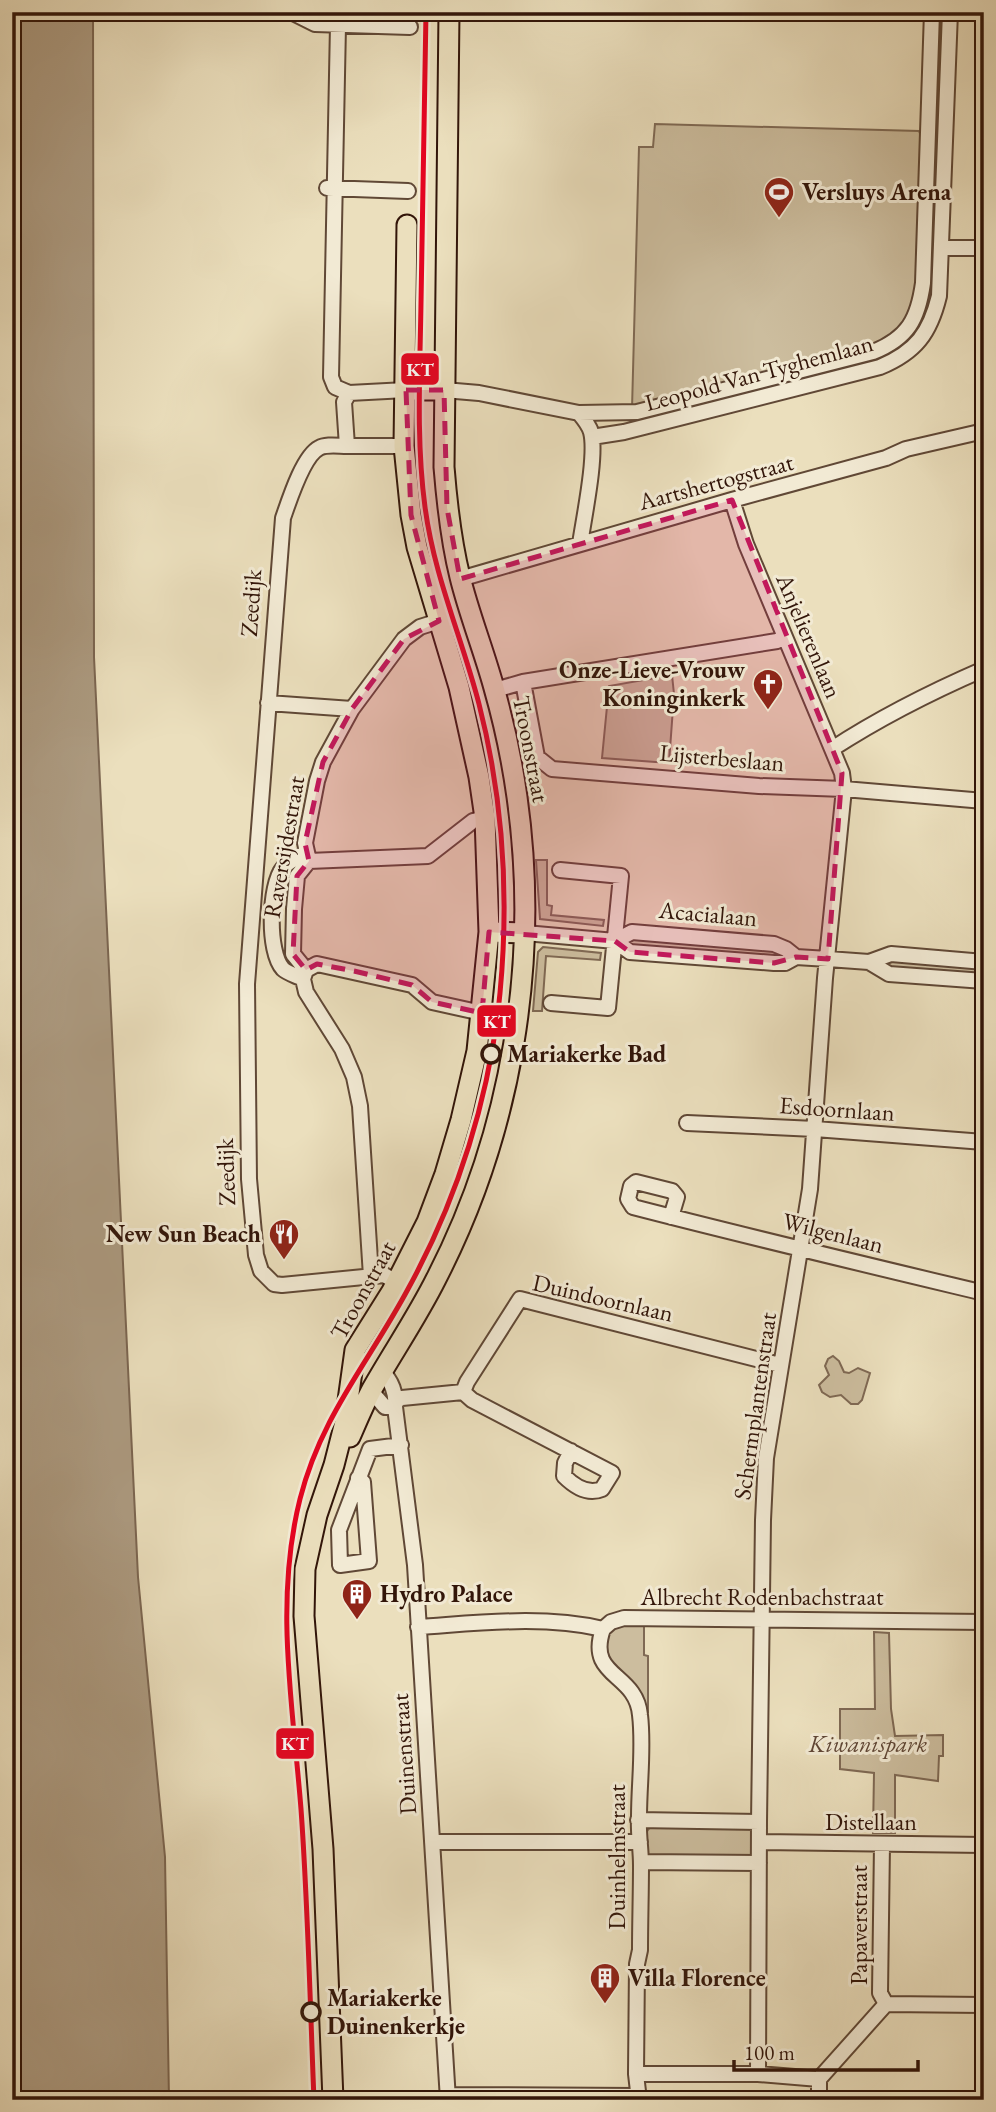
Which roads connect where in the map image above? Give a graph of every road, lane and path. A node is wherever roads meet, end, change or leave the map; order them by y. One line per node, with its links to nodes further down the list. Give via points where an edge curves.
1 (291, 12): 5 (street, via 315,24)
2 (449, 12): 13 (main road, Troonstraat)
3 (932, 12): 15 (street, Leopold Van Tyghemlaan, via 923,282 918,312 902,335 873,352 637,412)
4 (950, 12): 10 (street, Leopold Van Tyghemlaan)
5 (338, 25): 6 (street); 7 (street)
6 (410, 27)
7 (336, 188): 8 (street); 14 (street, via 331,377 335,387)
8 (408, 191)
9 (407, 225): 12 (main road, Troonstraat)
10 (941, 248): 11 (street); 17 (street, Leopold Van Tyghemlaan, via 939,296 930,327 914,347 891,362)
11 (984, 248)
12 (406, 390): 13 (main road); 14 (street); 19 (main road, Troonstraat)
13 (444, 390): 15 (street, Leopold Van Tyghemlaan); 22 (main road, Troonstraat, via 447,508)
14 (349, 393): 18 (street, via 344,402)
15 (579, 412): 17 (street)
16 (984, 431): 20 (street, Aartshertogstraat)
17 (592, 437): 21 (street)
18 (346, 446): 19 (street, Zeedijk); 28 (street, Zeedijk, via 318,448 309,458 283,517)
19 (404, 446): 23 (main road, Troonstraat, via 417,547)
20 (732, 500): 21 (street, Aartshertogstraat); 24 (street, Anjelierenlaan)
21 (580, 544): 22 (street, Aartshertogstraat)
22 (460, 579): 27 (main road, Troonstraat)
23 (439, 621): 29 (street, Raversijdestraat, via 404,639); 33 (main road, Troonstraat, via 471,734)
24 (785, 637): 26 (street); 30 (street, Anjelierenlaan)
25 (984, 668): 30 (street, via 876,720)
26 (523, 682): 27 (street); 31 (street, Lijsterbeslaan, via 537,757 552,769)
27 (495, 690): 39 (main road, Troonstraat, via 517,796)
28 (268, 703): 29 (street); 36 (street, Zeedijk)
29 (352, 709): 34 (street, Raversijdestraat, via 317,781 305,843)
30 (832, 749): 31 (street, Anjelierenlaan)
31 (844, 789): 32 (street, Lijsterbeslaan); 42 (street, Schermplantenstraat)
32 (984, 801)
33 (485, 818): 34 (street, via 473,821 428,856); 38 (main road, Troonstraat)
34 (307, 857): 37 (street, via 289,861 281,869); 45 (street, Raversijdestraat, via 297,876 293,909 293,954)
35 (560, 870): 40 (street, via 621,876)
36 (246, 912): 37 (street); 54 (street, Zeedijk, via 249,1179 261,1271 282,1285)
37 (272, 914): 45 (street, via 274,950 283,969)
38 (489, 932): 39 (main road, Acacialaan); 48 (main road, Troonstraat)
39 (525, 933): 40 (street, Acacialaan); 59 (main road, Troonstraat, via 513,1051 481,1169 436,1279)
40 (615, 941): 41 (street, Acacialaan, via 630,952 774,963); 41 (street, Acacialaan, via 632,932 774,944); 47 (street, via 608,1008)
41 (796, 957): 42 (street, Acacialaan)
42 (828, 960): 43 (street, Acacialaan); 50 (street, Schermplantenstraat)
43 (869, 962): 44 (street, Acacialaan, via 891,954); 46 (street, Acacialaan, via 889,974)
44 (984, 962)
45 (304, 975): 48 (street, via 317,964 412,985 432,1002); 54 (street, Raversijdestraat, via 306,992 354,1077)
46 (984, 981)
47 (551, 1003)
48 (482, 1013): 55 (main road, Troonstraat, via 464,1108 445,1174)
49 (687, 1123): 50 (street, Esdoornlaan)
50 (815, 1129): 51 (street, Esdoornlaan); 53 (street, Schermplantenstraat)
51 (984, 1143)
52 (671, 1217): 53 (street, Wilgenlaan)
53 (801, 1249): 56 (street, Wilgenlaan); 57 (street, Schermplantenstraat)
54 (371, 1276): 55 (street, via 384,1275)
55 (397, 1282): 58 (main road, Troonstraat, via 355,1350)
56 (984, 1293)
57 (780, 1365): 61 (street, Duindoornlaan, via 520,1298); 67 (street, Schermplantenstraat, via 766,1458)
58 (352, 1369): 60 (main road, Troonstraat, via 358,1383); 65 (main road)
59 (382, 1372): 60 (main road, Troonstraat); 62 (street, Duinenstraat, via 389,1377)
60 (370, 1391): 62 (street, via 385,1407); 65 (main road)
61 (463, 1392): 62 (street, via 402,1398); 64 (street)
62 (396, 1404): 63 (street, Duinenstraat)
63 (401, 1445): 66 (street, via 370,1449); 69 (street, Duinenstraat)
64 (571, 1451)
65 (334, 1465): 87 (main road, via 317,1515 304,1585 323,1849)
66 (358, 1478): 66 (street, via 339,1530 340,1565 369,1561 363,1482)
67 (762, 1620): 68 (street, Albrecht Rodenbachstraat); 70 (street, Albrecht Rodenbachstraat, via 624,1618); 72 (street, Schermplantenstraat)
68 (984, 1622)
69 (418, 1627): 70 (street, Albrecht Rodenbachstraat, via 528,1620); 73 (street, Duinenstraat)
70 (603, 1629): 71 (street, Duinhelmstraat, via 600,1656 633,1691 640,1716)
71 (639, 1820): 72 (street); 74 (street, Duinhelmstraat)
72 (759, 1822): 75 (street, Schermplantenstraat)
73 (432, 1842): 74 (street); 85 (street, Duinenstraat)
74 (640, 1842): 78 (street, Duinhelmstraat)
75 (759, 1842): 76 (street, Distellaan); 79 (street, Schermplantenstraat)
76 (882, 1844): 77 (street, Distellaan); 80 (street, Papaverstraat, via 880,1993)
77 (984, 1845)
78 (641, 1862): 79 (street); 82 (street, Duinhelmstraat)
79 (759, 1863): 83 (street, Schermplantenstraat)
80 (886, 2004): 81 (street); 84 (street)
81 (984, 2005)
82 (636, 2074): 83 (street); 86 (street, Duinhelmstraat)
83 (758, 2074): 84 (street)
84 (819, 2078): 88 (street)
85 (448, 2097): 86 (street)
86 (638, 2098)
87 (333, 2100)
88 (819, 2100)

